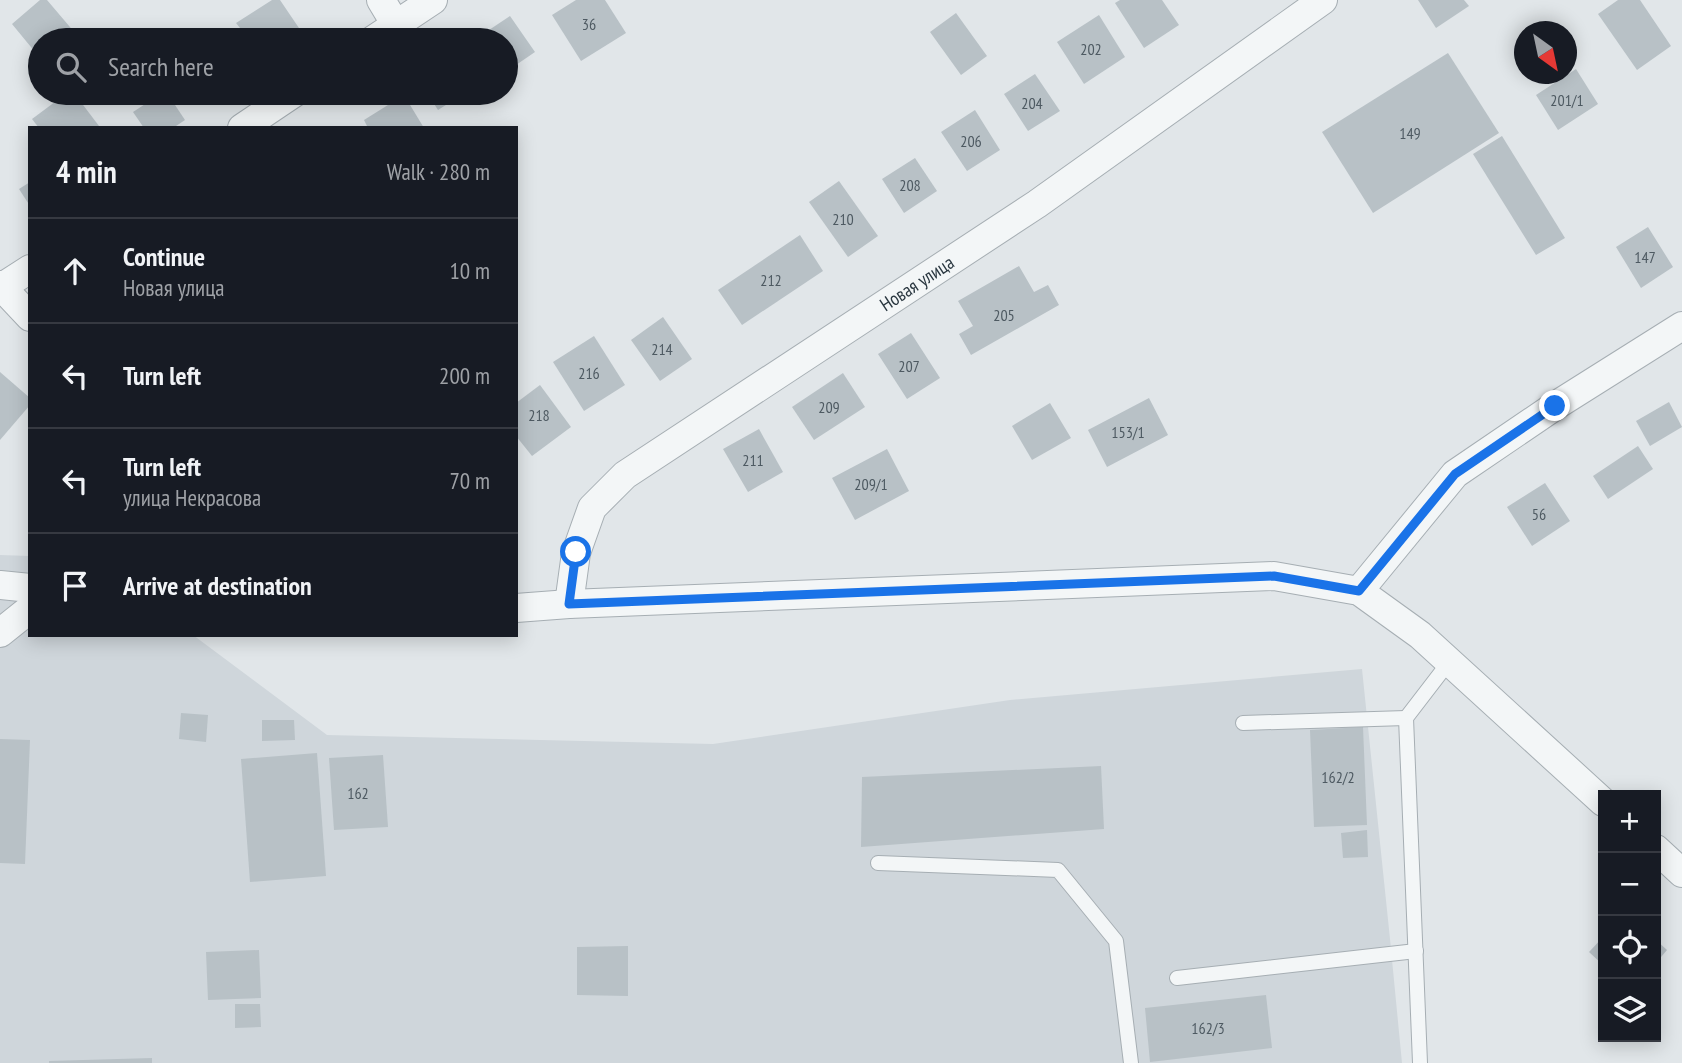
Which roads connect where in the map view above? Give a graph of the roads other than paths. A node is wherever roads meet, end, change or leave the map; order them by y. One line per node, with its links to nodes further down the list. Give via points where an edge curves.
1 (382, 0): 4 (street)
2 (433, 0): 5 (street)
3 (1323, 0): 15 (street, Новая улица, via 1037,204 625,475 592,508 576,552)
4 (385, 28)
5 (392, 28)
6 (276, 105): 7 (street)
7 (245, 126)
8 (28, 270): 9 (street)
9 (1, 286): 10 (street)
10 (28, 315)
11 (1682, 326): 14 (street, via 1455,474)
12 (0, 585): 13 (street)
13 (28, 588)
14 (1359, 591): 15 (street, via 1274,576); 19 (street, via 1420,635)
15 (569, 604): 16 (street)
16 (518, 608)
17 (28, 611): 18 (street)
18 (0, 633)
19 (1448, 662): 20 (lane); 22 (street)
20 (1406, 718): 21 (lane); 26 (lane)
21 (1243, 723)
22 (1598, 797)
23 (1660, 853): 25 (street)
24 (878, 863): 28 (lane, via 1058,870 1116,941)
25 (1682, 873)
26 (1416, 951): 27 (lane); 29 (lane)
27 (1177, 978)
28 (1131, 1063)
29 (1420, 1063)

